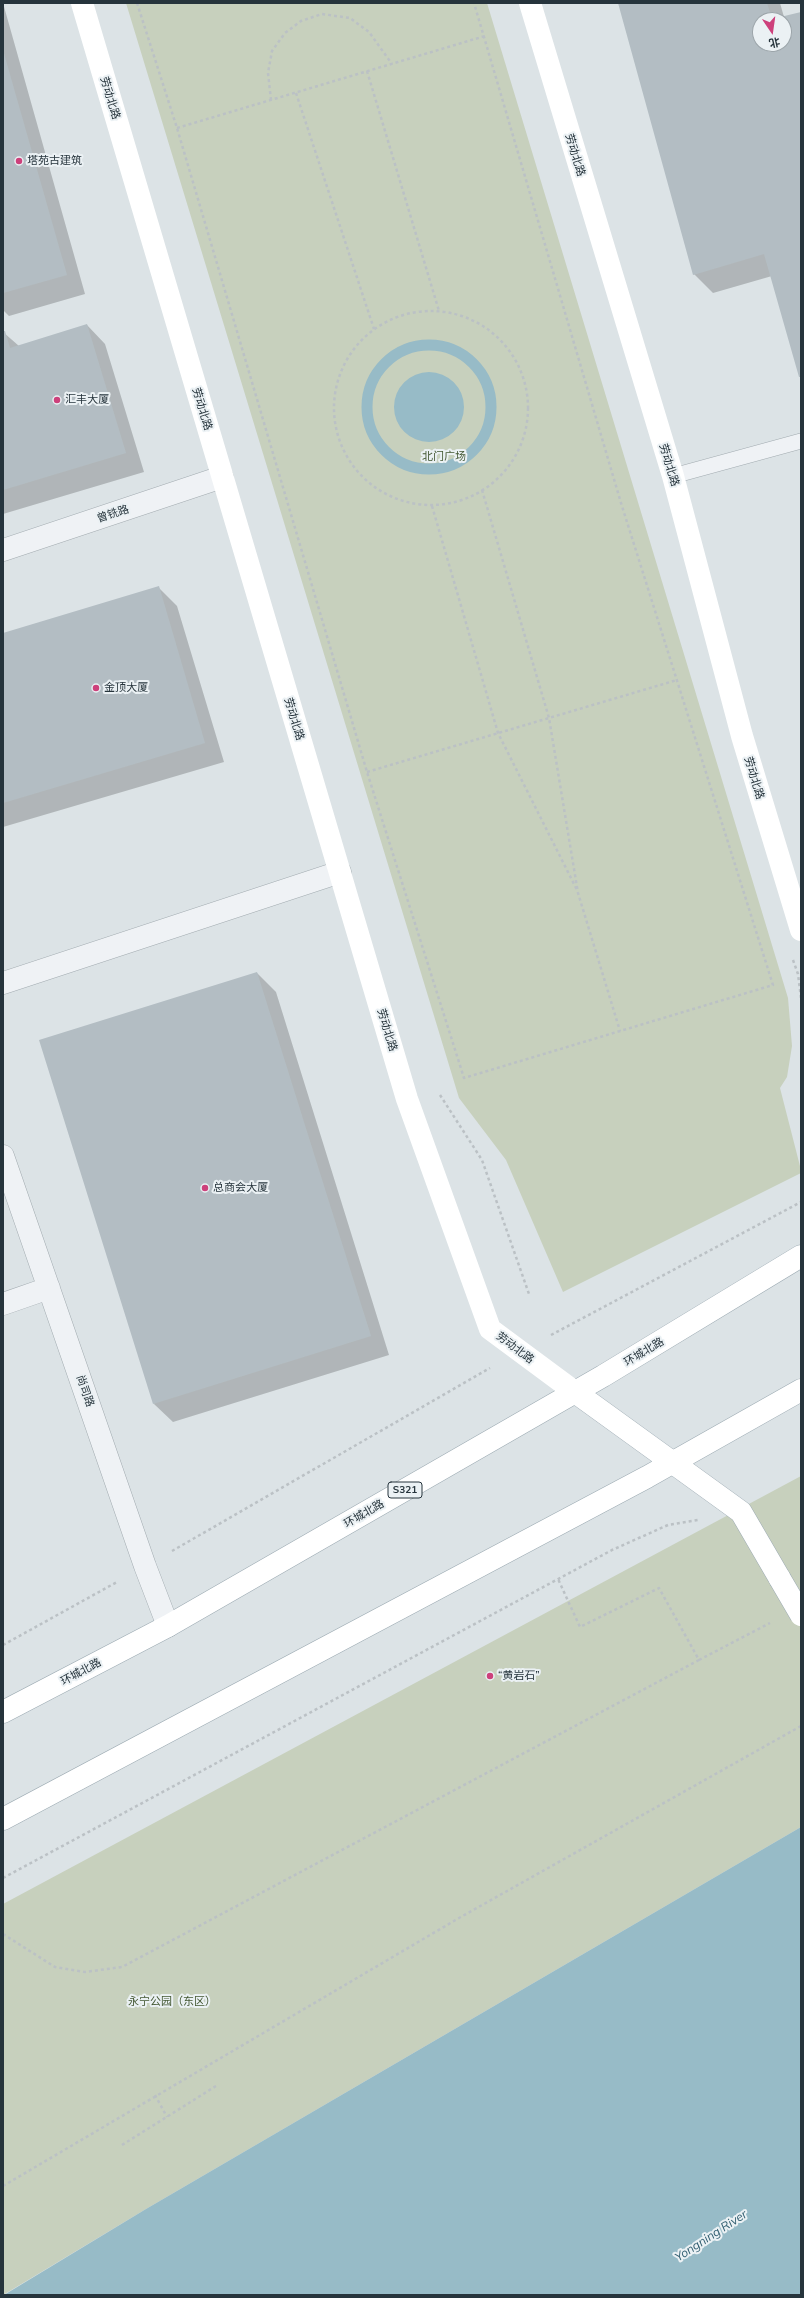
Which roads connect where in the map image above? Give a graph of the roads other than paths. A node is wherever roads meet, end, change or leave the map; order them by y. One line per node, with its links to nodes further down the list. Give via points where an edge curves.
1 (82, 3): 5 (main road, 劳动北路)
2 (530, 3): 4 (main road, 劳动北路)
3 (801, 441): 4 (lane)
4 (672, 476): 8 (main road, 劳动北路, via 742,736)
5 (222, 477): 6 (street, 曾铣路); 7 (main road, 劳动北路)
6 (3, 550)
7 (340, 872): 9 (street); 15 (main road, 劳动北路, via 408,1099 490,1329)
8 (801, 930)
9 (3, 983)
10 (3, 1156): 12 (street, 尚司路)
11 (801, 1256): 15 (main road, 环城北路 / S321)
12 (49, 1288): 13 (street); 18 (street, 尚司路)
13 (3, 1304)
14 (801, 1390): 16 (main road)
15 (576, 1392): 16 (main road, 劳动北路); 18 (main road, 环城北路 / S321)
16 (673, 1463): 17 (main road, 劳动北路, bridge, via 741,1512); 20 (main road)
17 (801, 1615)
18 (168, 1626): 19 (main road, 环城北路 / S321)
19 (3, 1712)
20 (3, 1819)

